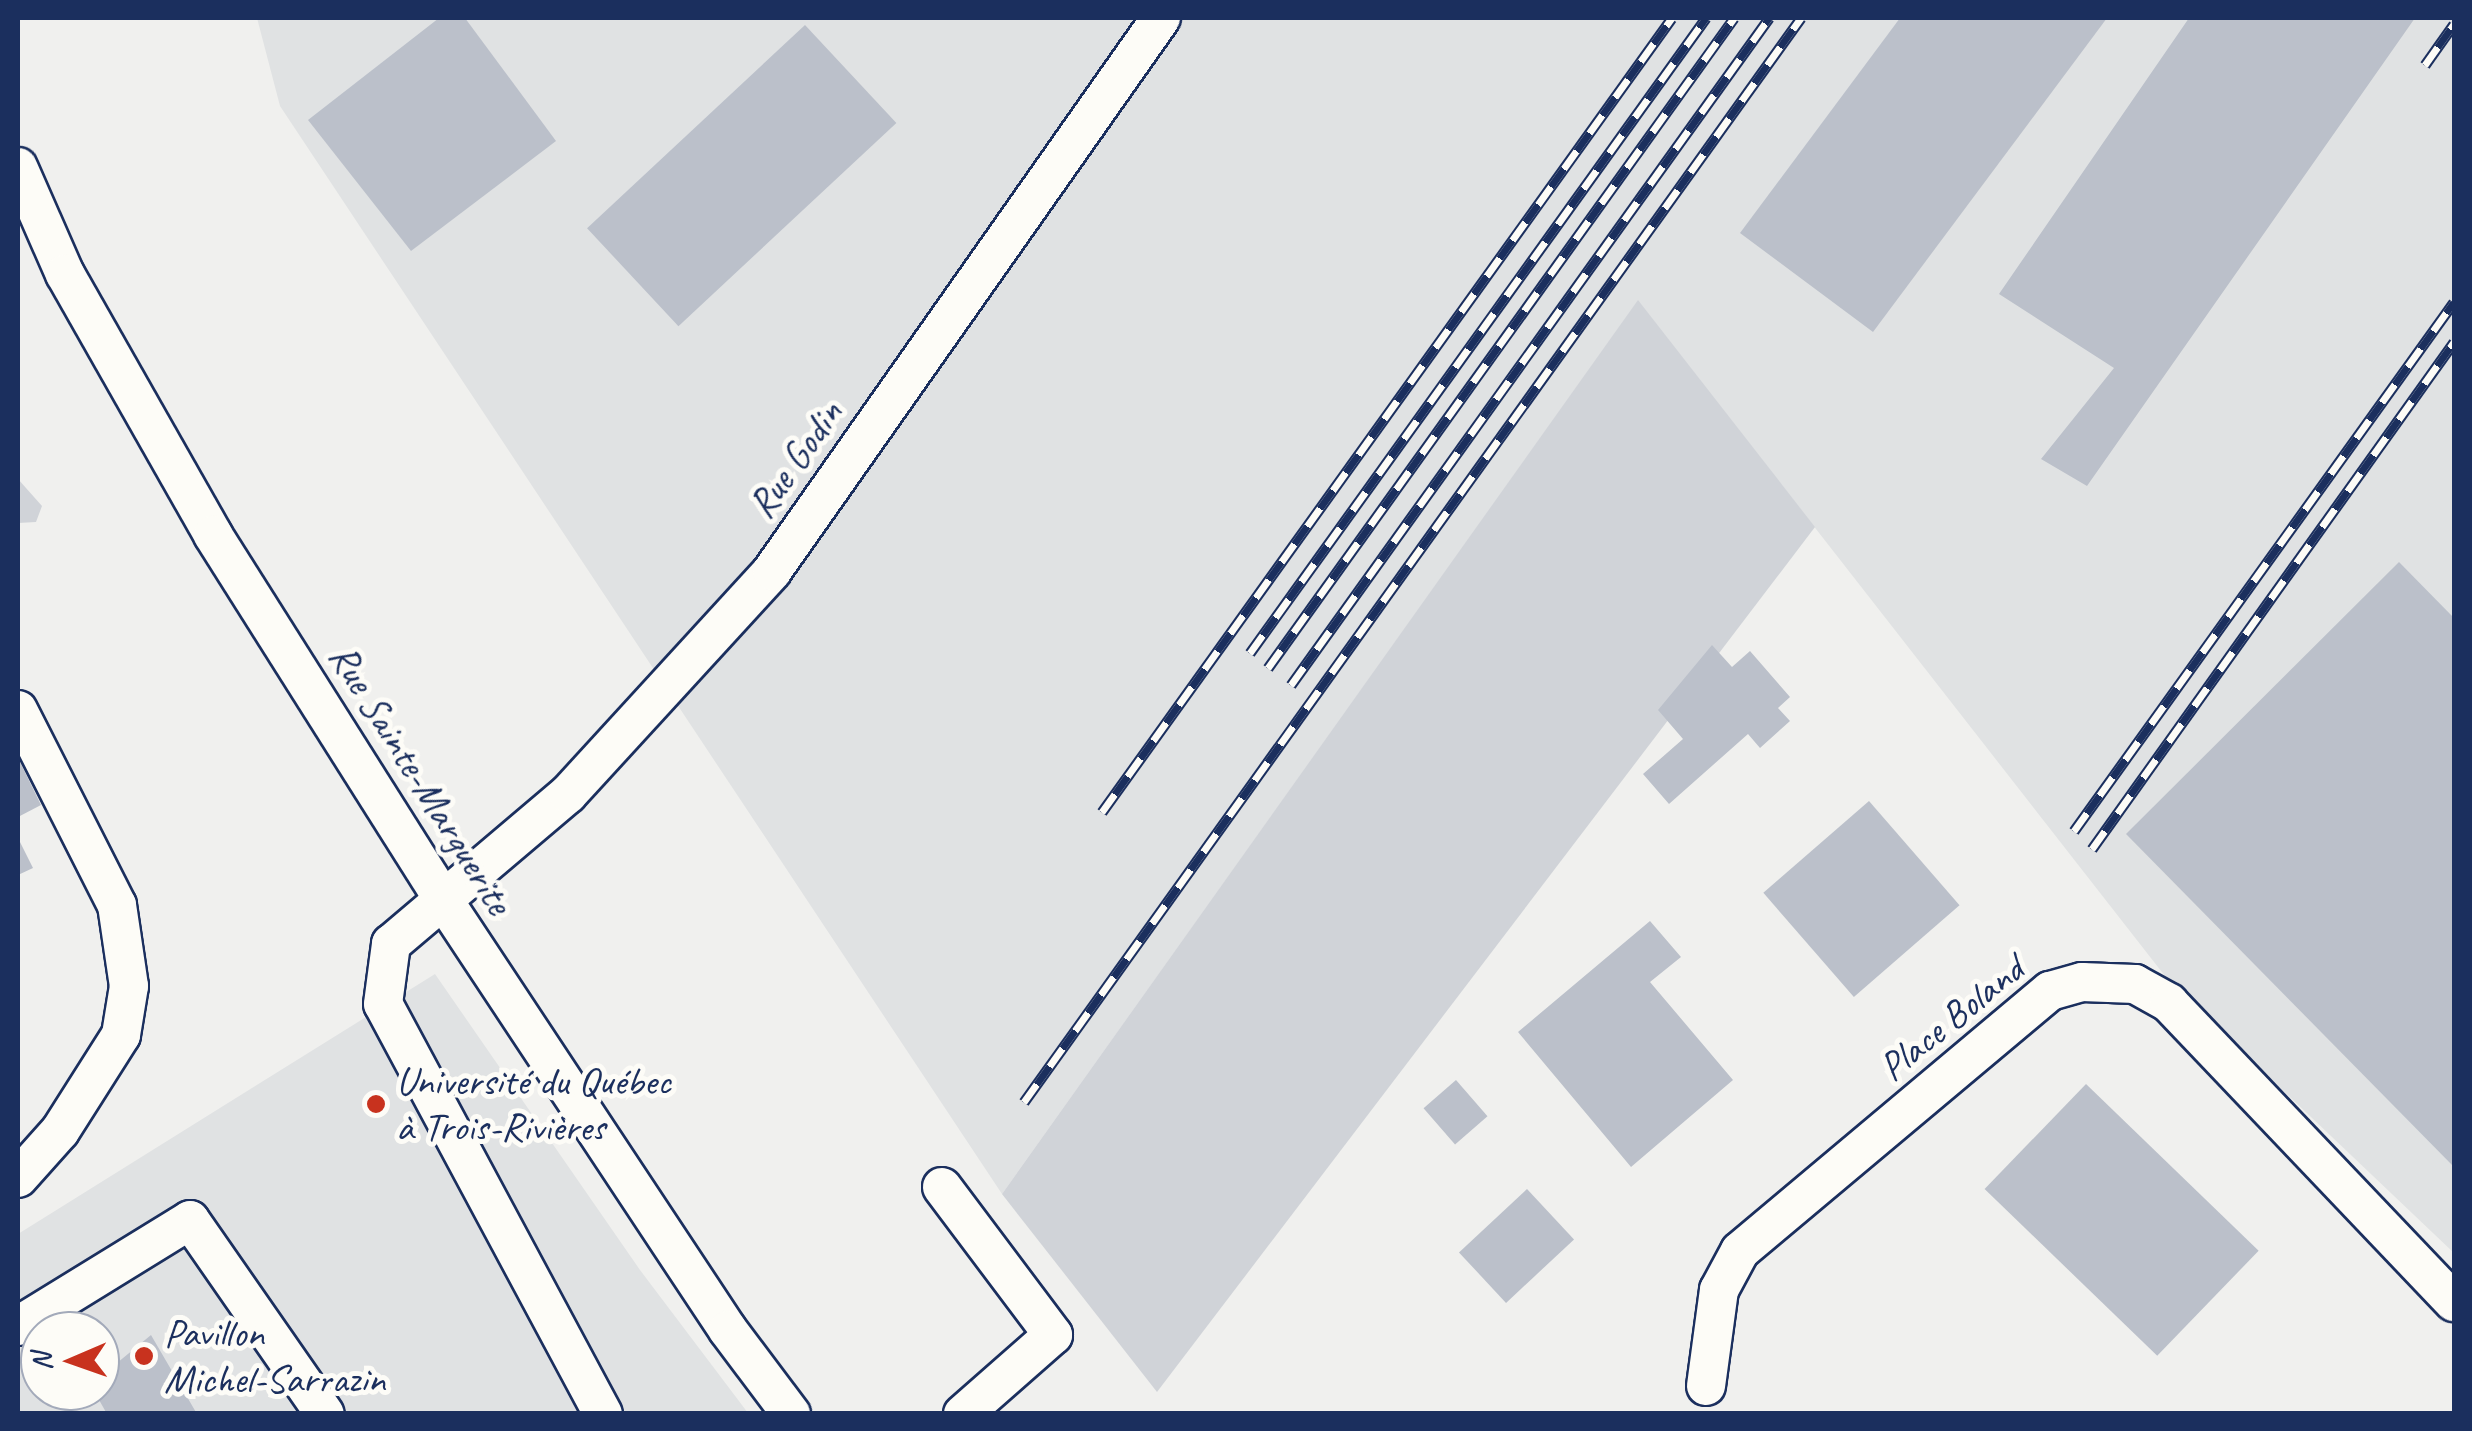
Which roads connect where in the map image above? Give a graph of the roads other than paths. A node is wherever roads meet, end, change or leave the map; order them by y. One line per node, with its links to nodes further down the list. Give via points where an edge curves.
1 (1161, 18): 4 (street, Rue Godin, via 772,571 568,794)
2 (18, 167): 4 (street, Rue Sainte-Marguerite, via 65,274 213,535)
3 (18, 710): 5 (street, via 117,904 130,986 122,1035 60,1131)
4 (444, 901): 11 (street, Rue Godin, via 391,944 383,1004); 12 (street, Rue Sainte-Marguerite, via 728,1330)
5 (18, 1178)
6 (942, 1188): 13 (street, via 1052,1335)
7 (2454, 1302): 9 (street, Place Boland, via 2169,1003 2136,984 2082,982 2050,991 1740,1251 1719,1290)
8 (18, 1326): 10 (street, via 190,1220)
9 (1706, 1386)
10 (325, 1414)
11 (603, 1414)
12 (791, 1414)
13 (962, 1414)

